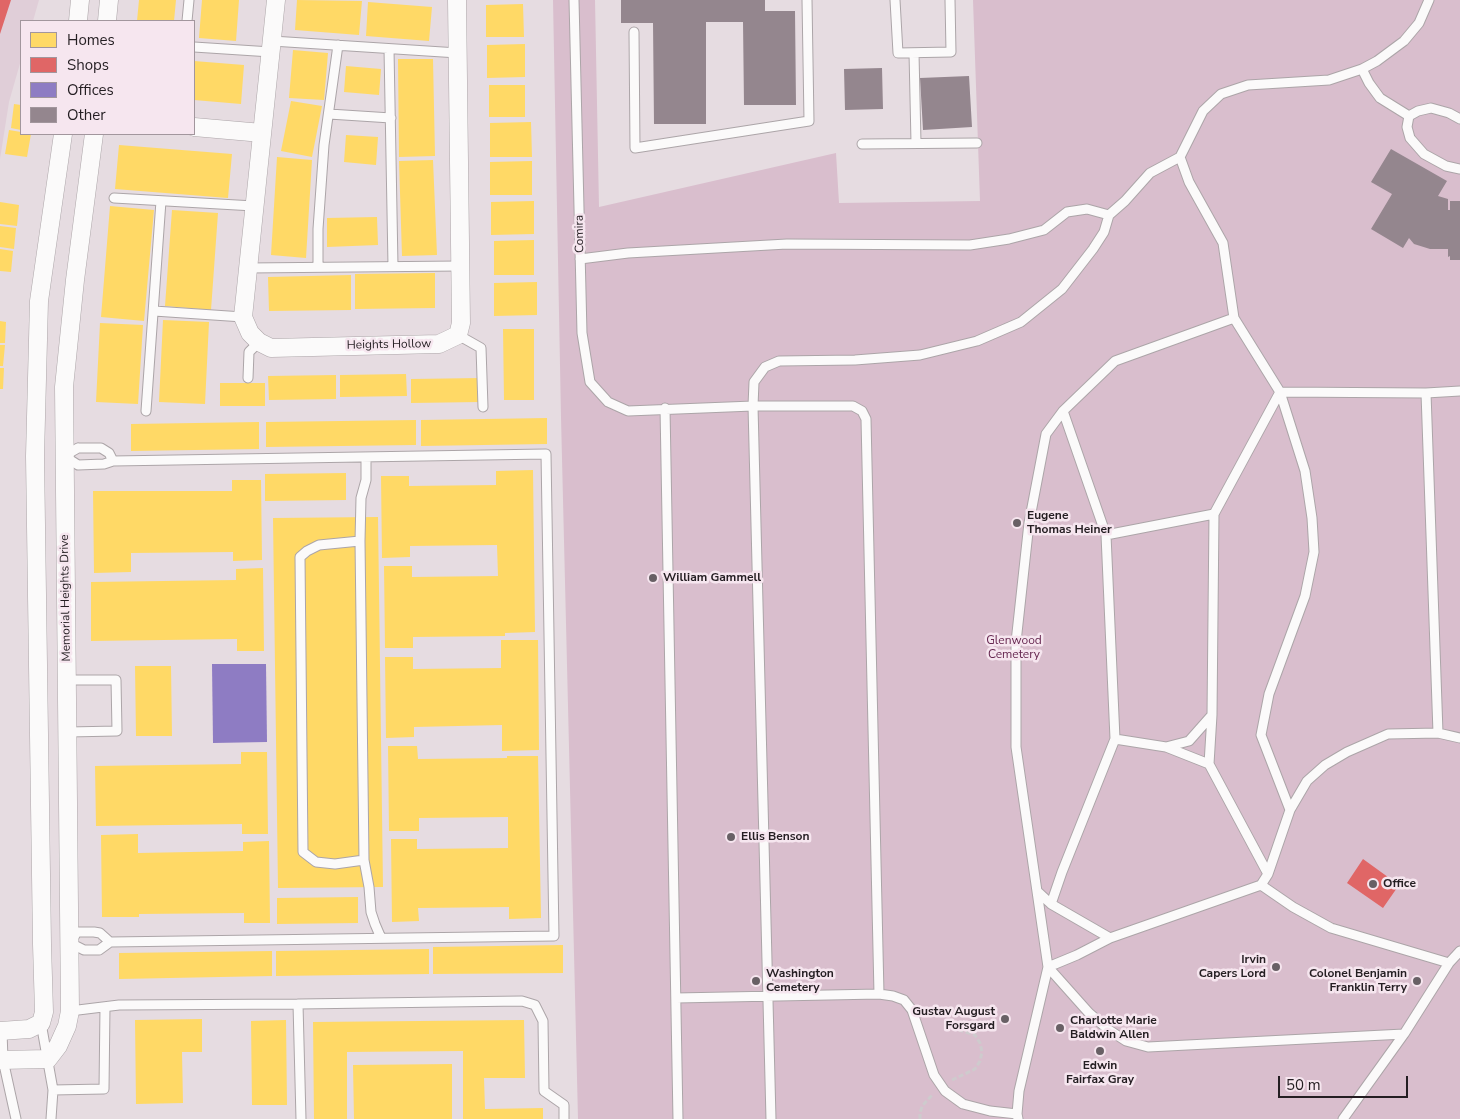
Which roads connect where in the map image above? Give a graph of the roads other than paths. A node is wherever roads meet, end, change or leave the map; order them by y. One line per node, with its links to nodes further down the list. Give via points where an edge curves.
1 (80, 0): 11 (street)
2 (109, 0): 12 (street)
3 (189, 0): 13 (lane)
4 (276, 0): 16 (street)
5 (457, 0): 19 (street)
6 (574, 0): 39 (lane, Comira)
7 (807, 0): 14 (lane, via 809,121 635,148)
8 (895, 0): 20 (lane, via 898,53)
9 (950, 0): 20 (lane, via 950,52)
10 (1429, 0): 21 (lane, via 1419,23 1404,41)
11 (78, 20)
12 (107, 20)
13 (187, 20)
14 (634, 32)
15 (338, 45): 16 (lane); 18 (lane); 22 (lane)
16 (271, 46): 17 (lane); 27 (street)
17 (195, 47)
18 (389, 48): 19 (lane); 24 (lane)
19 (458, 53): 41 (street)
20 (914, 53): 30 (lane)
21 (1362, 69): 23 (lane, via 1380,98); 33 (lane, via 1329,80 1248,85 1220,94 1203,111)
22 (329, 114): 24 (lane); 42 (lane, via 324,145)
23 (1409, 116): 25 (lane, via 1431,108 1449,112); 34 (lane, via 1410,138 1424,154 1446,166)
24 (391, 118): 40 (lane)
25 (1460, 119)
26 (195, 128): 27 (street)
27 (262, 133): 37 (street)
28 (62, 135): 58 (street, via 39,301)
29 (94, 135): 59 (street, Memorial Heights Drive, via 64,388)
30 (916, 143): 31 (lane); 32 (lane)
31 (977, 143)
32 (862, 144)
33 (1180, 157): 38 (lane, via 1150,173); 46 (lane, via 1189,182 1223,243)
34 (1460, 169)
35 (114, 198): 36 (lane)
36 (161, 201): 37 (lane); 44 (lane)
37 (254, 206): 43 (street)
38 (1109, 215): 39 (lane, via 1086,208 1067,212 1044,230 970,245 787,244); 53 (lane, via 1104,232 1062,289 1021,322 977,341 920,355 779,361 765,367 754,382)
39 (580, 259): 55 (lane, Comira, via 582,333 590,382 608,402 628,410)
40 (393, 266): 41 (lane); 42 (lane)
41 (460, 266): 47 (street, via 461,323)
42 (318, 267): 43 (lane)
43 (248, 268): 45 (street)
44 (154, 311): 45 (lane); 56 (lane)
45 (243, 317): 48 (street, via 250,333)
46 (1234, 318): 51 (lane); 57 (lane, via 1115,361)
47 (458, 335): 48 (street, Heights Hollow, via 439,344 271,348); 54 (lane, via 481,348)
48 (259, 342): 49 (lane, via 249,352)
49 (248, 378)
50 (1460, 391): 52 (lane)
51 (1280, 392): 52 (lane); 62 (lane); 74 (lane, via 1305,471 1314,552 1305,596 1269,694 1260,735)
52 (1426, 393): 69 (lane)
53 (753, 406): 55 (lane, Comira); 88 (lane, Comira, via 854,406 862,410 866,419); 89 (lane)
54 (483, 407)
55 (665, 408): 90 (lane)
56 (146, 411)
57 (1063, 411): 63 (lane); 78 (lane, via 1046,434 1029,523 1016,642 1016,747)
58 (35, 456): 59 (street); 66 (street)
59 (64, 456): 61 (lane, via 78,465); 61 (lane, via 78,448 102,448); 65 (street, Memorial Heights Drive)
60 (366, 457): 61 (lane); 64 (lane); 80 (lane, via 546,454 554,936)
61 (113, 461)
62 (1214, 514): 63 (lane); 67 (lane)
63 (1106, 535): 71 (lane)
64 (360, 541): 75 (lane); 75 (lane, via 319,545 300,557 303,852 316,862 334,864)
65 (67, 680): 66 (street); 68 (street, Memorial Heights Drive); 68 (lane, via 116,680 117,731)
66 (38, 681): 84 (street)
67 (1212, 714): 72 (lane, via 1189,741); 73 (lane)
68 (68, 732): 83 (street, Memorial Heights Drive)
69 (1438, 733): 70 (lane); 74 (lane, via 1388,734 1346,752 1307,780)
70 (1460, 738)
71 (1115, 739): 72 (lane); 79 (lane)
72 (1166, 747): 73 (lane)
73 (1209, 764): 76 (lane)
74 (1290, 810): 76 (lane)
75 (364, 860): 80 (lane, via 371,912)
76 (1268, 874): 77 (lane)
77 (1261, 885): 81 (lane); 86 (lane, via 1331,928)
78 (1037, 891): 79 (lane); 87 (lane)
79 (1051, 904): 81 (lane)
80 (381, 938): 82 (lane)
81 (1110, 938): 87 (lane)
82 (110, 942): 83 (lane, via 99,950 84,950); 83 (lane, via 100,933 77,932)
83 (70, 943): 84 (street); 93 (street, Memorial Heights Drive)
84 (42, 944): 94 (street)
85 (1460, 950): 86 (lane)
86 (1449, 963): 96 (lane)
87 (1048, 967): 96 (lane, via 1109,1030 1126,1041 1148,1047); 100 (lane, via 1019,1091)
88 (879, 994): 89 (lane); 100 (lane, via 904,1000 912,1010 934,1075 942,1088 963,1104)
89 (768, 996): 90 (lane); 106 (lane)
90 (676, 998): 105 (lane)
91 (298, 1004): 92 (lane); 103 (lane); 104 (lane, via 522,1001 535,1005 543,1022 544,1092 564,1105)
92 (105, 1007): 93 (lane); 99 (lane, via 104,1089)
93 (70, 1011): 94 (street); 98 (street, Memorial Heights Drive, via 67,1026)
94 (43, 1017): 95 (street, via 28,1029); 98 (lane)
95 (1, 1031): 97 (lane)
96 (1404, 1034): 107 (lane)
97 (1, 1060): 98 (street); 101 (lane)
98 (48, 1060): 99 (lane)
99 (53, 1090): 102 (lane)
100 (1018, 1117)
101 (16, 1119)
102 (51, 1119)
103 (301, 1119)
104 (564, 1119)
105 (678, 1119)
106 (771, 1119)
107 (1343, 1119)

